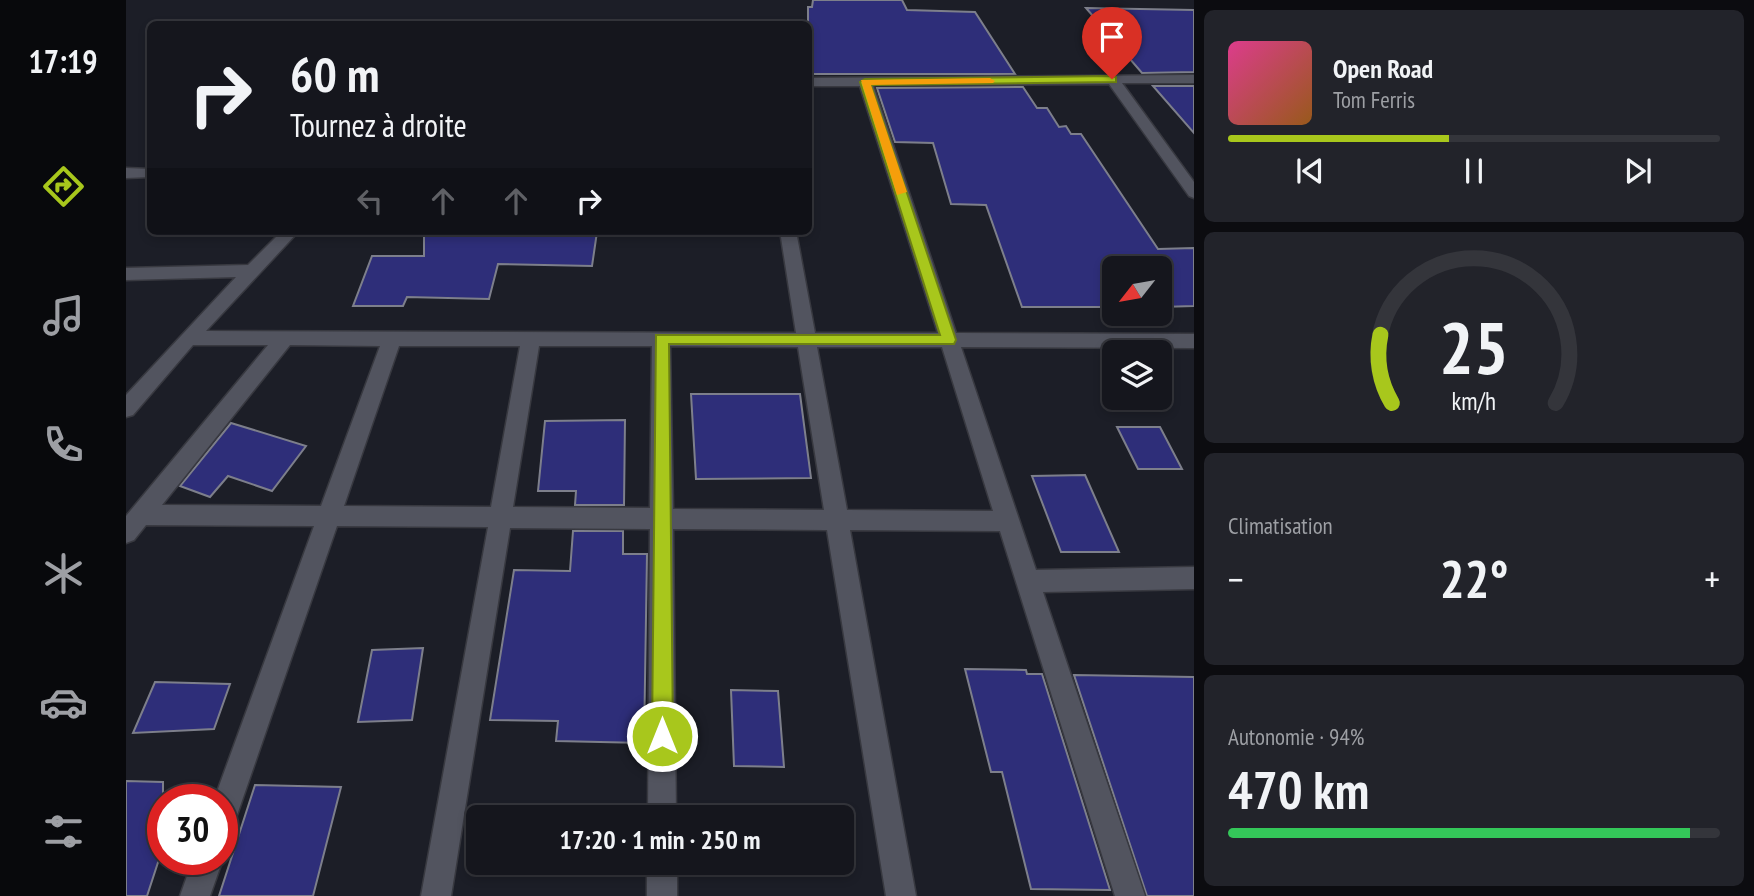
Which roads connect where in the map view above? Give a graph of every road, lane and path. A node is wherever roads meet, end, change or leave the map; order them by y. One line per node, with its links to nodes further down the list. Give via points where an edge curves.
1 (1112, 79): 2 (street); 4 (street); 7 (street)
2 (1194, 79)
3 (812, 82): 4 (street)
4 (865, 82): 18 (street)
5 (126, 173): 6 (street)
6 (147, 173)
7 (1191, 185)
8 (287, 235): 10 (street)
9 (789, 235): 17 (street)
10 (251, 271): 11 (street); 12 (street)
11 (126, 274)
12 (188, 338): 13 (street); 20 (street)
13 (285, 338): 14 (street); 21 (street)
14 (392, 338): 15 (street); 22 (street)
15 (531, 339): 16 (street); 23 (street)
16 (662, 339): 17 (street); 24 (street)
17 (805, 340): 18 (street); 25 (street)
18 (949, 340): 19 (street); 26 (street)
19 (1194, 341)
20 (126, 408)
21 (141, 515): 22 (street); 27 (street)
22 (329, 516): 23 (street); 30 (street)
23 (499, 518): 24 (street); 35 (street)
24 (662, 519): 25 (street); 31 (street)
25 (836, 520): 26 (street); 37 (street)
26 (1009, 521): 29 (street)
27 (126, 533)
28 (1194, 578): 29 (street)
29 (1029, 581): 38 (street)
30 (234, 784)
31 (662, 805)
32 (202, 875): 34 (street)
33 (662, 875): 36 (street)
34 (195, 896)
35 (436, 896)
36 (662, 896)
37 (901, 896)
38 (1130, 896)

